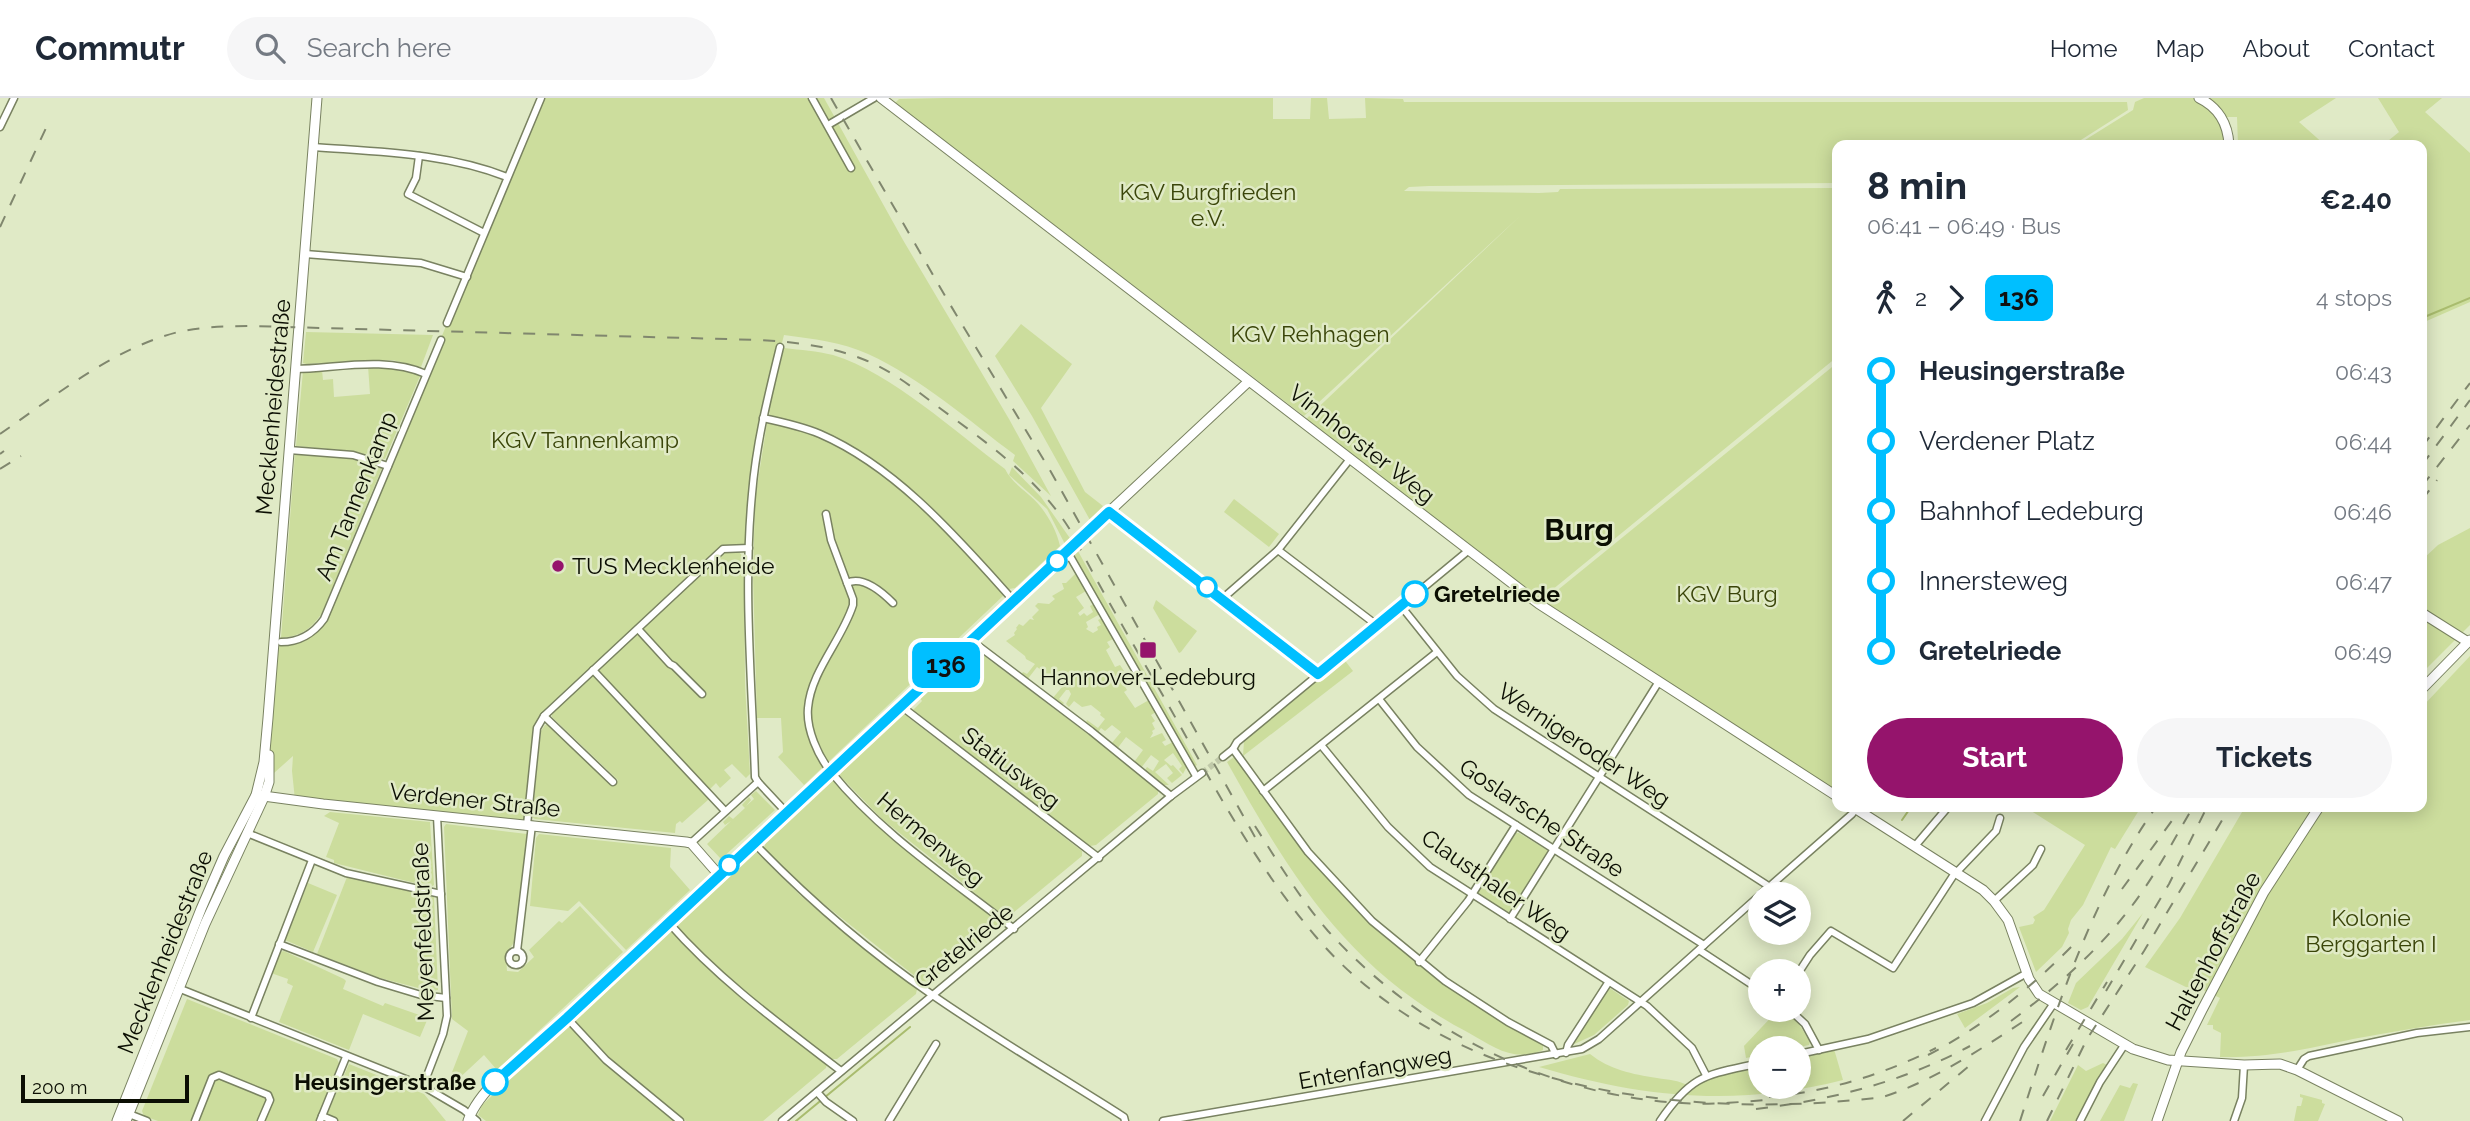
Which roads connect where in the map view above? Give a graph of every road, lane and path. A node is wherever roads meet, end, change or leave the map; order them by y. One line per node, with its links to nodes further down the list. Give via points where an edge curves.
1 (13, 98): 9 (street)
2 (317, 98): 11 (street, Mecklenheidestraße)
3 (541, 98): 14 (street)
4 (812, 98): 8 (street)
5 (874, 98): 8 (street)
6 (881, 98): 23 (street, Vinnhorster Weg)
7 (2199, 98): 10 (street, via 2222,118)
8 (828, 125): 13 (street)
9 (0, 127)
10 (2228, 140)
11 (314, 147): 12 (street); 16 (street, Mecklenheidestraße)
12 (419, 156): 14 (street, via 474,165); 15 (street, via 408,194)
13 (851, 168)
14 (507, 177): 15 (street)
15 (484, 233): 17 (street)
16 (305, 254): 17 (street, via 421,263); 21 (street, Mecklenheidestraße)
17 (467, 277): 18 (street)
18 (447, 323)
19 (441, 340): 22 (street, Am Tannenkamp)
20 (780, 347): 24 (street)
21 (295, 369): 22 (street, via 386,364); 25 (street, Mecklenheidestraße)
22 (426, 374): 27 (street, Am Tannenkamp)
23 (1248, 382): 26 (street, Vinnhorster Weg); 28 (street)
24 (763, 418): 30 (street); 36 (street, via 822,435 886,475 943,525)
25 (289, 450): 27 (street, via 353,455); 63 (street, Mecklenheidestraße, via 268,718 270,773)
26 (1350, 459): 31 (street); 32 (street, Vinnhorster Weg)
27 (388, 466): 43 (street, Am Tannenkamp, via 324,619 316,631)
28 (1109, 512): 33 (street); 35 (street)
29 (826, 514): 34 (street)
30 (749, 548): 41 (street, via 723,549); 60 (street, via 750,666)
31 (1278, 550): 35 (street); 40 (street)
32 (1469, 550): 38 (street); 48 (street, Vinnhorster Weg, via 1547,611)
33 (1067, 551): 36 (street); 64 (street, Gretelriede, via 1199,774)
34 (848, 583): 37 (street, via 863,582); 57 (street, Hermenweg, via 853,605 813,688 808,711 812,734)
35 (1222, 599): 47 (street)
36 (1014, 601): 42 (street)
37 (892, 603)
38 (1401, 606): 45 (street, Wernigeroder Weg); 47 (street)
39 (2427, 617): 44 (street)
40 (1374, 623)
41 (638, 629): 46 (street); 50 (street)
42 (972, 640): 52 (street); 64 (street)
43 (281, 642)
44 (2469, 642): 49 (street)
45 (1437, 652): 51 (street); 58 (street, Wernigeroder Weg, via 1494,709)
46 (593, 670): 53 (street); 65 (street)
47 (1318, 674): 55 (street)
48 (1658, 682): 58 (street); 62 (street, Vinnhorster Weg)
49 (2427, 684)
50 (702, 694)
51 (1379, 699): 54 (street); 74 (street, Goslarsche Straße, via 1443,773)
52 (901, 706): 57 (street); 81 (street, Statiusweg)
53 (544, 716): 59 (street); 73 (street, via 537,728)
54 (1321, 745): 61 (street); 88 (street, Clausthaler Weg, via 1402,841)
55 (1233, 749): 56 (street); 61 (street)
56 (1223, 757)
57 (830, 771): 66 (street); 95 (street, Hermenweg, via 892,832)
58 (1599, 778): 80 (street); 85 (street, Wernigeroder Weg)
59 (613, 782)
60 (758, 782): 65 (street); 66 (street)
61 (1263, 791): 100 (street, via 1332,880)
62 (1832, 793)
63 (260, 796): 71 (street, Verdener Straße); 75 (street, Mecklenheidestraße); 91 (street, Mecklenheidestraße, via 224,856)
64 (1171, 796): 81 (street, Gretelriede)
65 (725, 811): 77 (street)
66 (786, 812): 76 (street)
67 (1850, 812): 86 (street)
68 (1863, 812): 78 (street)
69 (1944, 812): 78 (street)
70 (2316, 812): 120 (street, Haltenhoffstraße, via 2264,892)
71 (437, 816): 73 (street, Verdener Straße); 87 (street, Meyenfeldstraße)
72 (2000, 818): 83 (street, via 1996,831)
73 (530, 825): 77 (street, Verdener Straße); 98 (street)
74 (1516, 825): 80 (street, Goslarsche Straße); 88 (street)
75 (247, 833): 82 (street); 94 (street, Mecklenheidestraße)
76 (754, 843): 84 (street); 105 (street, via 861,942)
77 (691, 844): 84 (street)
78 (1915, 846): 83 (street)
79 (2041, 849): 89 (street, via 2033,864)
80 (1554, 850): 92 (street); 97 (street, Goslarsche Straße)
81 (1100, 858): 95 (street, Gretelriede)
82 (312, 860): 87 (street, via 346,873); 96 (street)
83 (1957, 873): 89 (street); 99 (street, via 1893,968 1831,931)
84 (719, 875): 93 (street)
85 (1762, 882)
86 (1775, 882)
87 (441, 894): 106 (street, Meyenfeldstraße)
88 (1472, 895): 92 (street, Clausthaler Weg); 100 (street)
89 (1994, 901): 101 (street, via 2012,928)
90 (1748, 906): 97 (street)
91 (201, 909): 94 (street); 104 (street, Mecklenheidestraße)
92 (1510, 919): 103 (street, Clausthaler Weg)
93 (669, 923): 110 (street); 124 (street, via 742,994)
94 (205, 924): 104 (street, Mecklenheidestraße)
95 (1014, 929): 105 (street, Gretelriede)
96 (279, 944): 106 (street, via 378,982); 109 (street)
97 (1701, 948): 102 (street, Goslarsche Straße); 107 (street)
98 (517, 951)
99 (1807, 959)
100 (1419, 962): 118 (street, via 1473,1001 1551,1045)
101 (2028, 973): 108 (street, via 2034,988); 115 (street, via 1973,1003 1868,1039)
102 (1748, 981)
103 (1608, 983): 107 (street, Clausthaler Weg); 117 (street)
104 (173, 990): 109 (street); 128 (street, Mecklenheidestraße); 131 (street, Mecklenheidestraße)
105 (932, 995): 124 (street, Gretelriede); 140 (street)
106 (446, 998): 126 (street, Meyenfeldstraße, via 446,1025)
107 (1641, 1003): 117 (street, Entenfangweg, via 1591,1045); 125 (street, Clausthaler Weg, via 1692,1048)
108 (2054, 1003): 114 (street); 143 (street, via 2024,1047)
109 (251, 1018): 119 (street)
110 (567, 1018): 130 (street, via 482,1095); 136 (street, via 606,1060)
111 (1803, 1022): 115 (street)
112 (2470, 1027): 123 (street, via 2309,1056)
113 (936, 1044): 139 (street)
114 (2125, 1044): 120 (street, via 2143,1054); 144 (street)
115 (1819, 1050): 116 (street)
116 (1811, 1052)
117 (1566, 1054): 118 (street, Entenfangweg)
118 (1556, 1055): 141 (street, Entenfangweg)
119 (346, 1057): 126 (street); 129 (street)
120 (2177, 1061): 121 (street); 145 (street, Haltenhoffstraße)
121 (2244, 1065): 123 (street, via 2280,1064); 146 (street, via 2242,1098)
122 (1748, 1066): 125 (street)
123 (2297, 1070): 147 (street)
124 (841, 1072): 127 (street, Gretelriede)
125 (1706, 1075): 142 (street, via 1684,1090)
126 (423, 1086): 130 (street)
127 (818, 1093): 137 (street, Gretelriede); 138 (street)
128 (127, 1117): 132 (street)
129 (321, 1119): 135 (street)
130 (472, 1119)
131 (117, 1121)
132 (147, 1121)
133 (195, 1121): 134 (street, via 212,1078 219,1075 268,1095)
134 (261, 1121)
135 (334, 1121)
136 (680, 1121)
137 (782, 1121)
138 (853, 1121)
139 (889, 1121)
140 (1125, 1121)
141 (1163, 1121)
142 (1660, 1121)
143 (1985, 1121)
144 (2080, 1121)
145 (2157, 1121)
146 (2234, 1121)
147 (2398, 1121)

